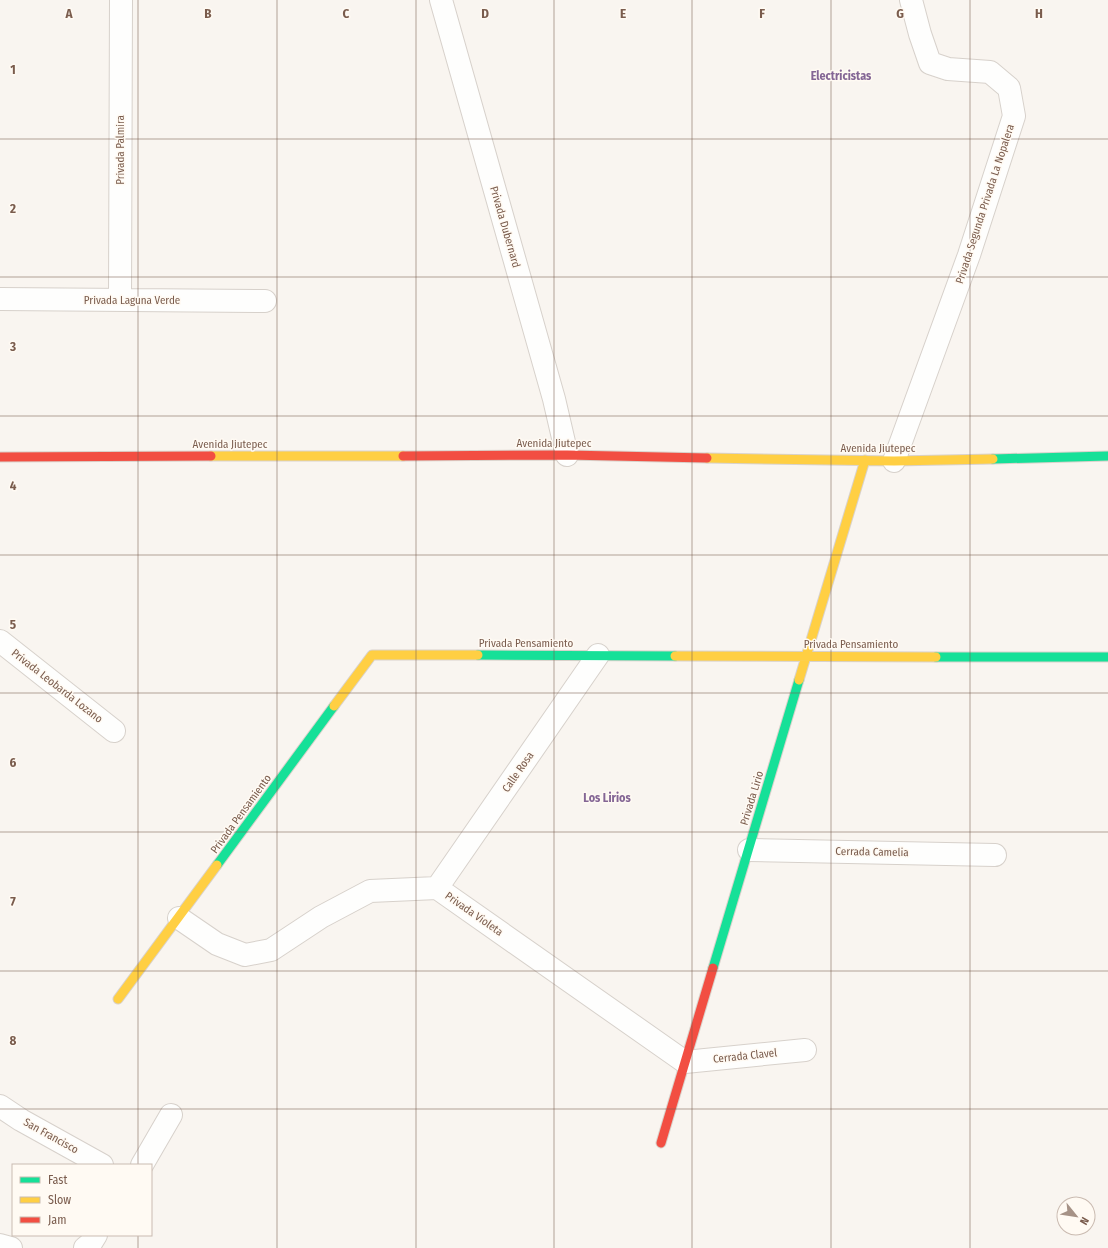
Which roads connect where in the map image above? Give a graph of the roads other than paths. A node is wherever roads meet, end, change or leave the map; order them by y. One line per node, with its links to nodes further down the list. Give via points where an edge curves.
1 (121, 0): 5 (street, Privada Palmira)
2 (441, 0): 7 (street, Privada Dubernard, via 552,391)
3 (911, 0): 11 (street, Privada Segunda Privada La Nopalera, via 930,63 948,69 990,72 1009,88 1014,116 969,255)
4 (0, 300): 5 (street, Privada Laguna Verde)
5 (120, 300): 6 (street, Privada Laguna Verde)
6 (265, 301)
7 (567, 455): 9 (street, Avenida Jiutepec); 10 (street, Avenida Jiutepec)
8 (1108, 456): 11 (street, Avenida Jiutepec)
9 (0, 457)
10 (864, 460): 11 (street, Avenida Jiutepec); 14 (street, Privada Lirio)
11 (894, 461)
12 (0, 641): 16 (street, Privada Leobarda Lozano)
13 (598, 655): 14 (street, Privada Pensamiento); 19 (street, Calle Rosa); 20 (street, Privada Pensamiento, via 372,655)
14 (807, 656): 15 (street, Privada Pensamiento); 17 (street, Privada Lirio)
15 (1108, 657)
16 (114, 730)
17 (749, 850): 18 (street, Cerrada Camelia); 23 (street, Privada Lirio)
18 (995, 855)
19 (437, 888): 20 (street, Privada Violeta, via 370,892 321,917 271,950 244,955 217,944); 23 (street, Privada Violeta)
20 (179, 918): 21 (street, Privada Pensamiento)
21 (118, 999)
22 (805, 1050): 23 (street, Cerrada Clavel)
23 (685, 1062): 26 (street, Privada Lirio)
24 (0, 1106): 27 (street, San Francisco)
25 (172, 1115): 28 (street)
26 (661, 1143)
27 (100, 1164)
28 (143, 1164)
29 (95, 1236): 32 (street)
30 (0, 1245): 31 (street)
31 (11, 1248)
32 (85, 1248)

